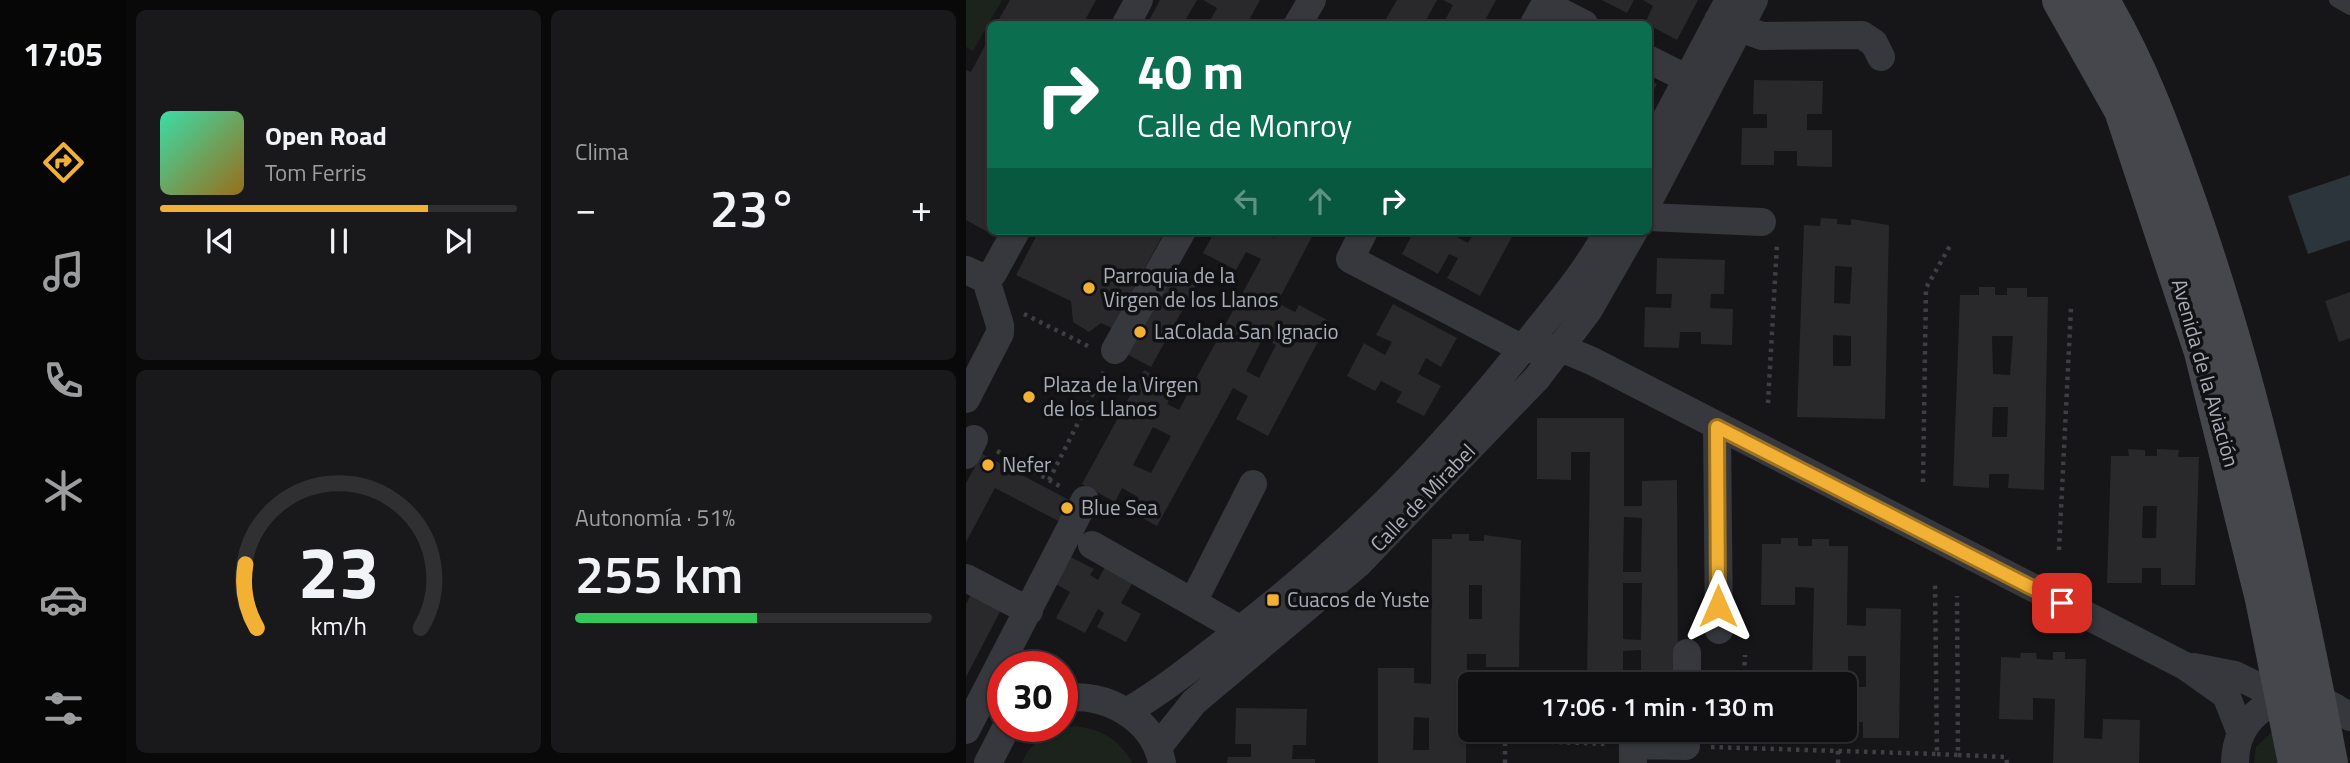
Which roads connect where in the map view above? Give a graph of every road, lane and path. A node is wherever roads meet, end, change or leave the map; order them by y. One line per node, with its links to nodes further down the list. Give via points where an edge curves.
1 (1139, 0): 9 (street)
2 (1312, 0): 10 (street)
3 (1754, 0): 8 (street)
4 (2061, 0): 48 (main road, Avenida de la Aviación, via 2123,110 2191,314)
5 (2100, 0): 55 (main road, Avenida de la Aviación, via 2161,125 2223,304 2264,459)
6 (2336, 0): 7 (lane)
7 (2350, 8)
8 (1728, 16): 13 (street, via 1762,36 1862,35 1874,43); 15 (street)
9 (1128, 21)
10 (1300, 21)
11 (1536, 21): 12 (street, via 1545,4)
12 (1578, 21)
13 (1881, 57)
14 (1652, 61): 15 (street)
15 (1697, 84): 16 (street); 17 (street)
16 (1652, 147)
17 (1652, 192)
18 (1652, 217): 19 (street)
19 (1770, 227): 33 (path)
20 (1013, 235): 26 (street)
21 (1179, 235): 31 (street)
22 (1362, 235): 30 (street, via 1350,259)
23 (1605, 235): 30 (street, Calle de Mirabel)
24 (1632, 235): 29 (street, Calle de Mirabel)
25 (1951, 244): 36 (path, via 1926,288)
26 (983, 271): 32 (street, via 1000,333)
27 (2071, 308): 40 (path)
28 (1018, 310): 31 (path)
29 (1561, 348): 30 (street); 34 (street); 49 (street, Calle de Mirabel, via 1412,511)
30 (1522, 349): 46 (street, Calle de Mirabel, via 1439,449 1338,551)
31 (1103, 356): 35 (path, via 1049,480)
32 (966, 399)
33 (1768, 402)
34 (1717, 427): 47 (street); 51 (street)
35 (970, 447)
36 (1923, 482)
37 (1253, 484): 44 (street)
38 (1085, 500): 45 (street)
39 (1092, 545): 44 (street)
40 (2060, 550)
41 (966, 578): 45 (street)
42 (1935, 585): 65 (path)
43 (1956, 596): 67 (path)
44 (1193, 602): 46 (street)
45 (1029, 611): 58 (street)
46 (1241, 630): 49 (street); 56 (street, Calle de Mirabel)
47 (1718, 630)
48 (2271, 635): 53 (street, via 2261,660); 55 (main road, Avenida de la Aviación)
49 (1273, 636): 66 (street, Calle de Mirabel, via 1194,702)
50 (1745, 655): 52 (path, via 1744,676)
51 (2185, 666): 53 (street); 59 (street, via 2227,695)
52 (1687, 671)
53 (2235, 675): 55 (street)
54 (1078, 697): 56 (street)
55 (2299, 699): 57 (street); 59 (street, via 2261,708); 73 (main road, Avenida de la Aviación); 74 (main road, Avenida de la Aviación)
56 (1128, 711): 66 (street, via 1146,729)
57 (2350, 717)
58 (966, 730)
59 (2241, 733): 72 (street)
60 (999, 742): 68 (street)
61 (1673, 742): 64 (street)
62 (1733, 742): 63 (path)
63 (1838, 751): 65 (path); 70 (path)
64 (1633, 754): 69 (path, via 1505,740)
65 (1937, 754): 67 (path)
66 (1160, 755)
67 (1958, 755): 71 (path, via 2007,757)
68 (988, 763)
69 (1505, 763)
70 (1838, 763)
71 (2007, 763)
72 (2235, 763)
73 (2297, 763)
74 (2329, 763)

